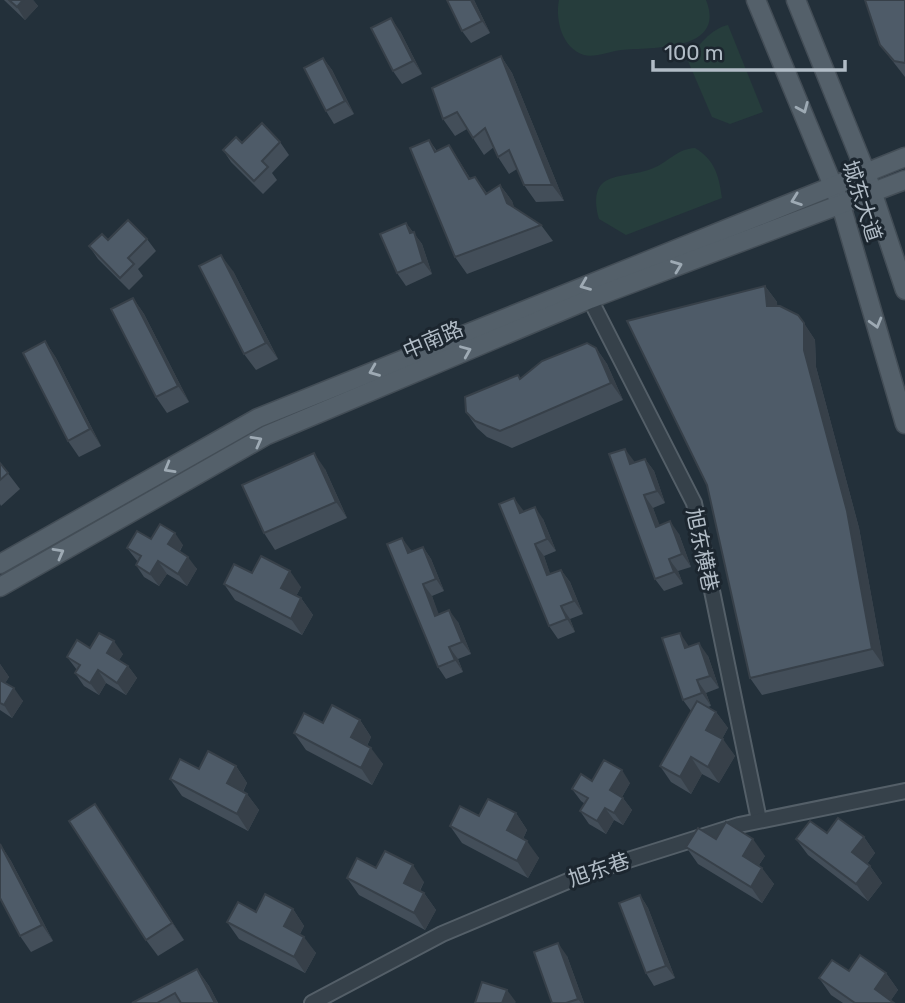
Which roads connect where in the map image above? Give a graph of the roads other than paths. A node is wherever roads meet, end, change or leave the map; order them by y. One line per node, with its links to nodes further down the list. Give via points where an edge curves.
1 (756, 0): 6 (main road, 城东大道, one-way to 6)
2 (796, 0): 4 (main road, 城东大道)
3 (905, 157): 4 (main road, 中南路)
4 (866, 173): 6 (main road, 中南路); 7 (main road, 城东大道)
5 (905, 180): 7 (main road, 中南路)
6 (834, 186): 8 (main road, 城东大道); 12 (main road, 中南路, one-way to 12, via 258,418)
7 (873, 193): 8 (main road, 中南路); 9 (main road, 城东大道)
8 (841, 205): 10 (main road, 中南路, one-way to 8); 11 (main road, 城东大道, one-way to 11)
9 (905, 290)
10 (590, 299): 13 (main road, 中南路, one-way to 10, via 267,435); 15 (street, 旭东横巷, via 694,503)
11 (905, 424)
12 (0, 564)
13 (0, 587)
14 (905, 790): 15 (street, 旭东巷)
15 (759, 820): 16 (street, 旭东巷, via 587,873 518,901 442,934)
16 (312, 1003)

